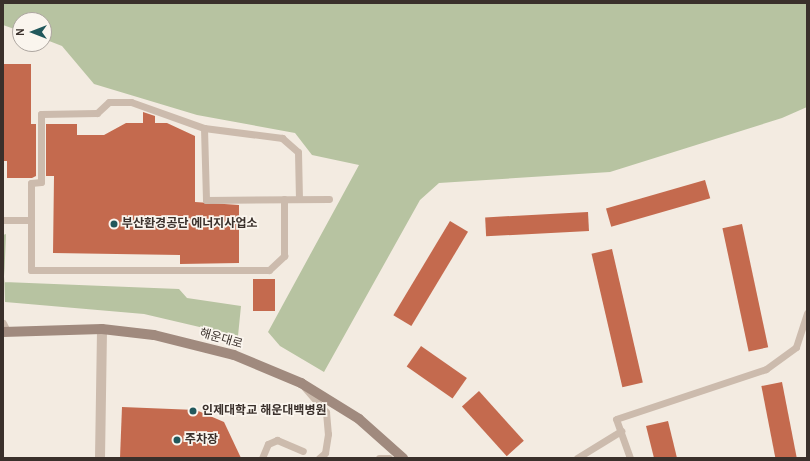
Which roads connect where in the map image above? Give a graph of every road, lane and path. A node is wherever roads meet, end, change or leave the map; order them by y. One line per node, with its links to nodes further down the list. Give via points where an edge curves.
1 (204, 128): 2 (lane, via 206,200); 3 (lane, via 282,138 298,152); 6 (lane, via 131,102 109,102 97,114 41,114 41,182 31,183)
2 (284, 199): 3 (lane); 6 (lane, via 284,256 269,270 31,270)
3 (299, 199): 4 (lane)
4 (329, 199)
5 (3, 220): 6 (lane)
6 (31, 220)
7 (807, 313): 11 (lane, via 796,346 766,369 629,413 616,420)
8 (4, 329): 9 (main road, 해운대로)
9 (102, 329): 10 (main road, 해운대로, via 154,335 234,355); 13 (street)
10 (301, 383): 15 (lane, via 326,412 328,434 325,453); 18 (main road, 해운대로, via 359,419)
11 (622, 431): 19 (lane); 20 (lane)
12 (304, 451): 14 (lane, via 277,440 268,444)
13 (100, 458)
14 (262, 458)
15 (319, 458)
16 (379, 458): 17 (lane)
17 (389, 458)
18 (403, 458)
19 (578, 458)
20 (630, 458)

